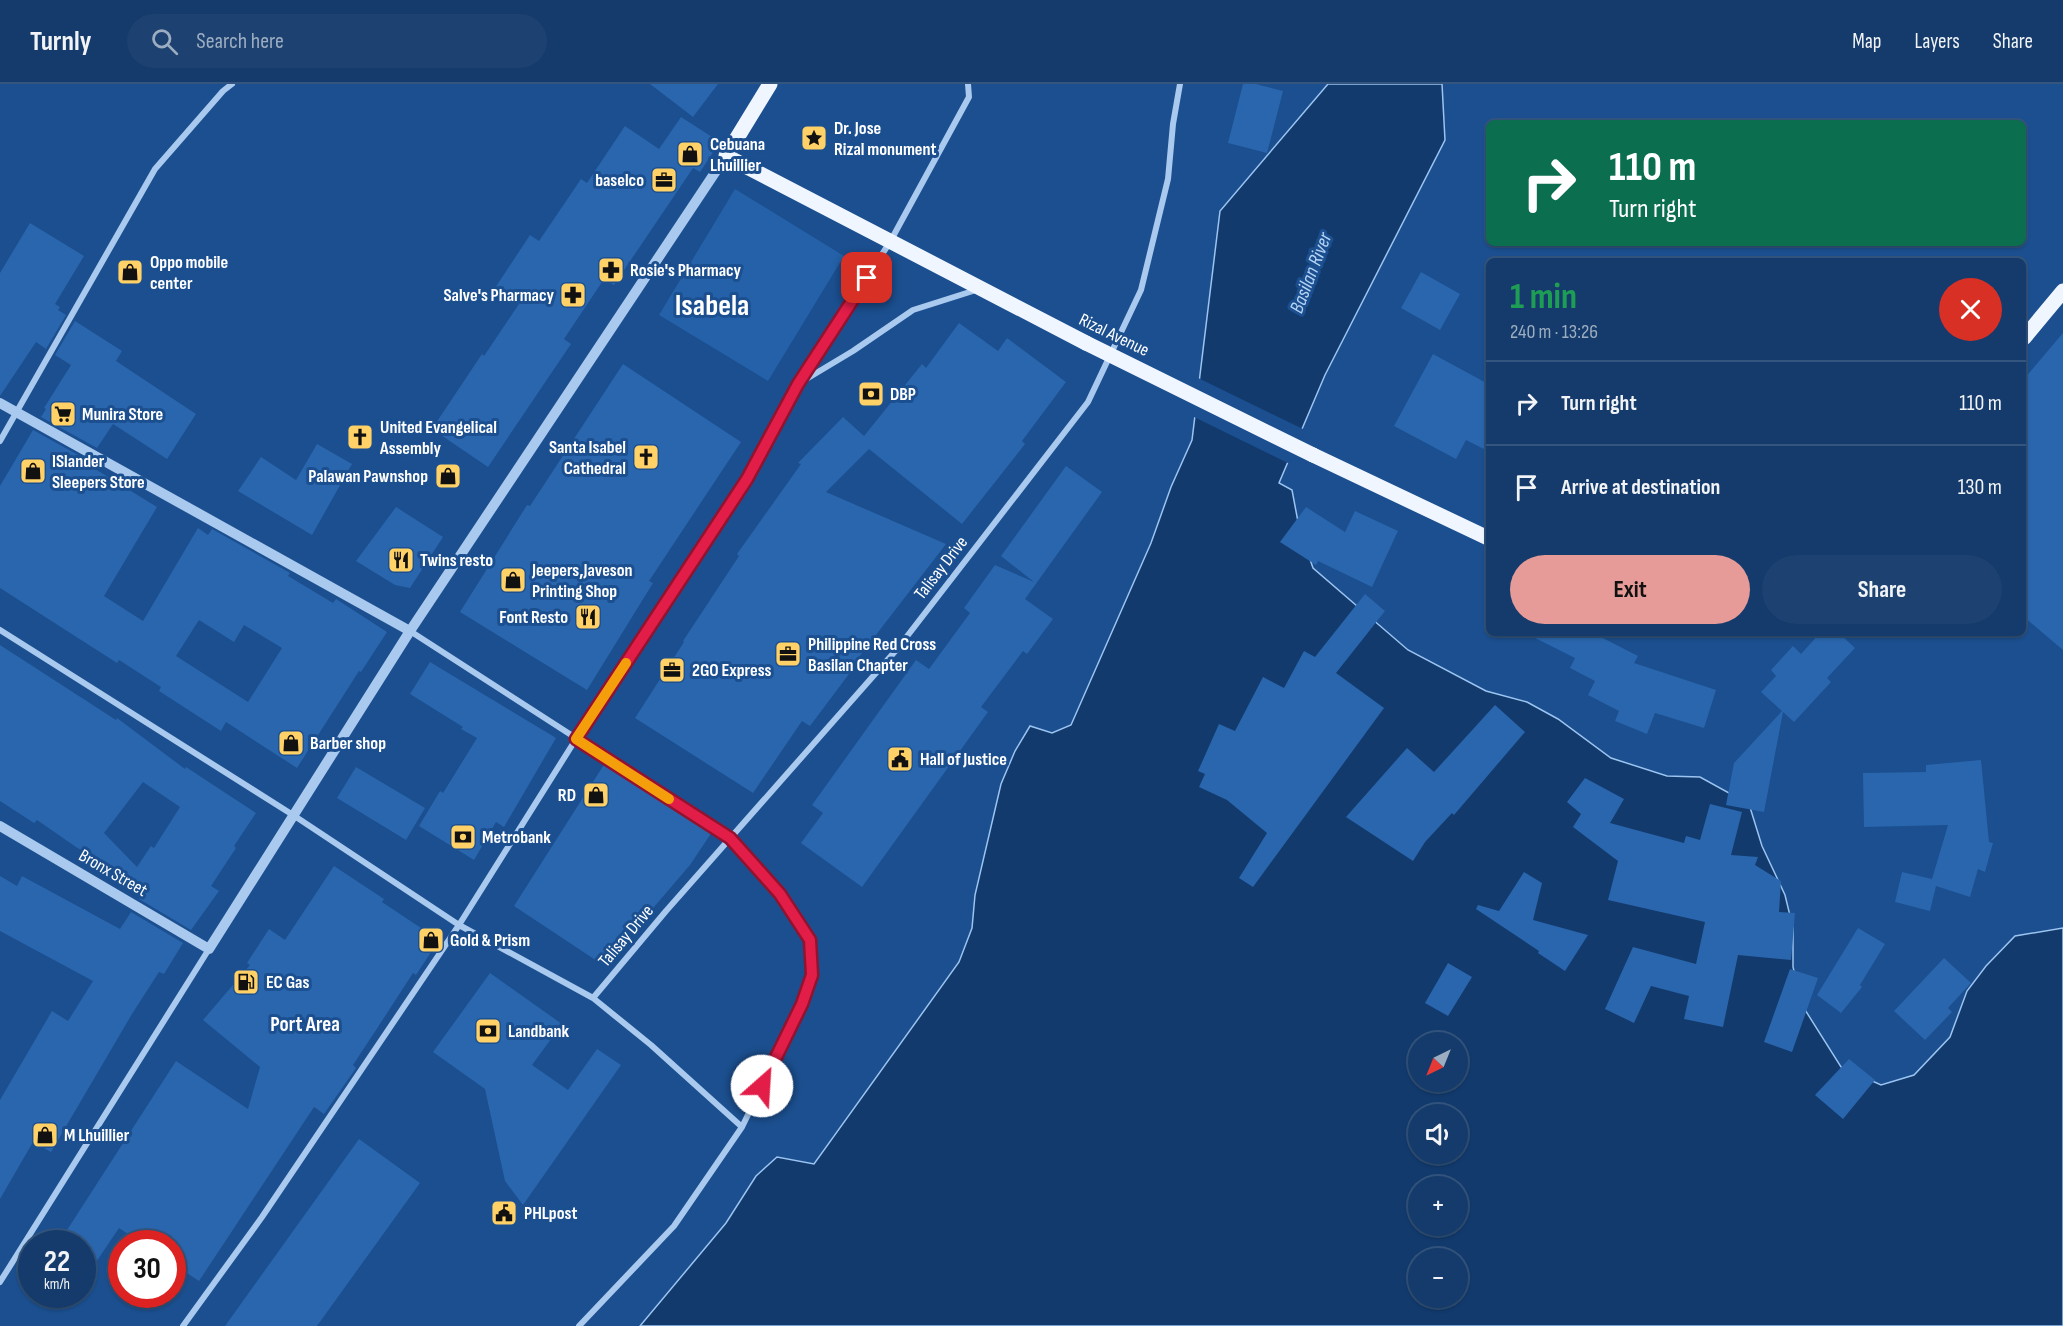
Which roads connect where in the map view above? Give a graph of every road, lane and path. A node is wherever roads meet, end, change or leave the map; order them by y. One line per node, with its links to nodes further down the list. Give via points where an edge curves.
1 (232, 84): 12 (street, via 155,169)
2 (771, 84): 5 (main road)
3 (968, 84): 6 (street, via 969,97)
4 (1180, 84): 20 (street, Talisay Drive, via 1168,179 1141,290 1088,402 898,648)
5 (726, 156): 6 (main road, Rizal Avenue); 16 (street)
6 (890, 242): 7 (main road, Rizal Avenue); 10 (street)
7 (980, 289): 10 (street, via 913,310); 14 (main road, Rizal Avenue, bridge)
8 (2063, 291): 9 (main road)
9 (2026, 336)
10 (798, 384): 17 (street, via 747,479)
11 (0, 403): 12 (street)
12 (16, 412): 13 (street); 16 (street)
13 (0, 441)
14 (1486, 537)
15 (0, 630): 18 (street)
16 (410, 631): 17 (street); 18 (street)
17 (576, 739): 20 (street); 21 (street)
18 (293, 815): 21 (street); 22 (street)
19 (0, 826): 22 (street, Bronx Street)
20 (730, 838): 23 (street, Talisay Drive); 24 (street, via 780,894 810,940 812,975 802,1004)
21 (459, 925): 23 (street); 26 (street, via 262,1217)
22 (209, 949): 25 (street)
23 (593, 998): 24 (street)
24 (742, 1127): 27 (street, via 675,1226)
25 (0, 1282)
26 (183, 1326)
27 (579, 1326)

